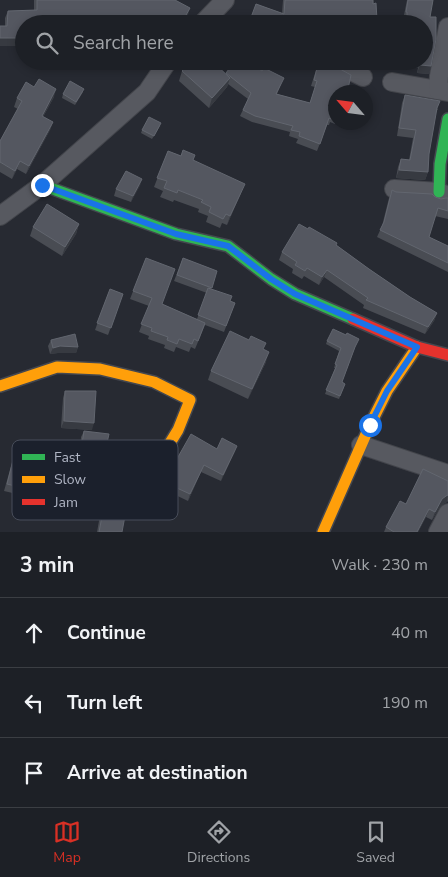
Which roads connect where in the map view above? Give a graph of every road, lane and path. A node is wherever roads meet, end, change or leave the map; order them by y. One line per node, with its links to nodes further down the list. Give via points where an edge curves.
1 (225, 0): 2 (street)
2 (211, 15)
3 (448, 27): 8 (street, via 439,76)
4 (162, 70): 10 (street, via 147,92)
5 (349, 70): 6 (street)
6 (363, 77)
7 (392, 82): 8 (street)
8 (443, 91)
9 (448, 119): 12 (street, via 440,164)
10 (42, 185): 13 (street); 14 (street, via 176,234 228,246 295,294)
11 (394, 189): 12 (street)
12 (443, 194)
13 (1, 212)
14 (417, 347): 15 (street); 18 (street, via 387,391)
15 (448, 355)
16 (0, 386): 17 (street, via 56,367 100,370 154,382 190,400)
17 (172, 440)
18 (361, 445): 19 (street); 21 (street)
19 (448, 474)
20 (448, 513): 22 (street)
21 (323, 532)
22 (438, 532)

